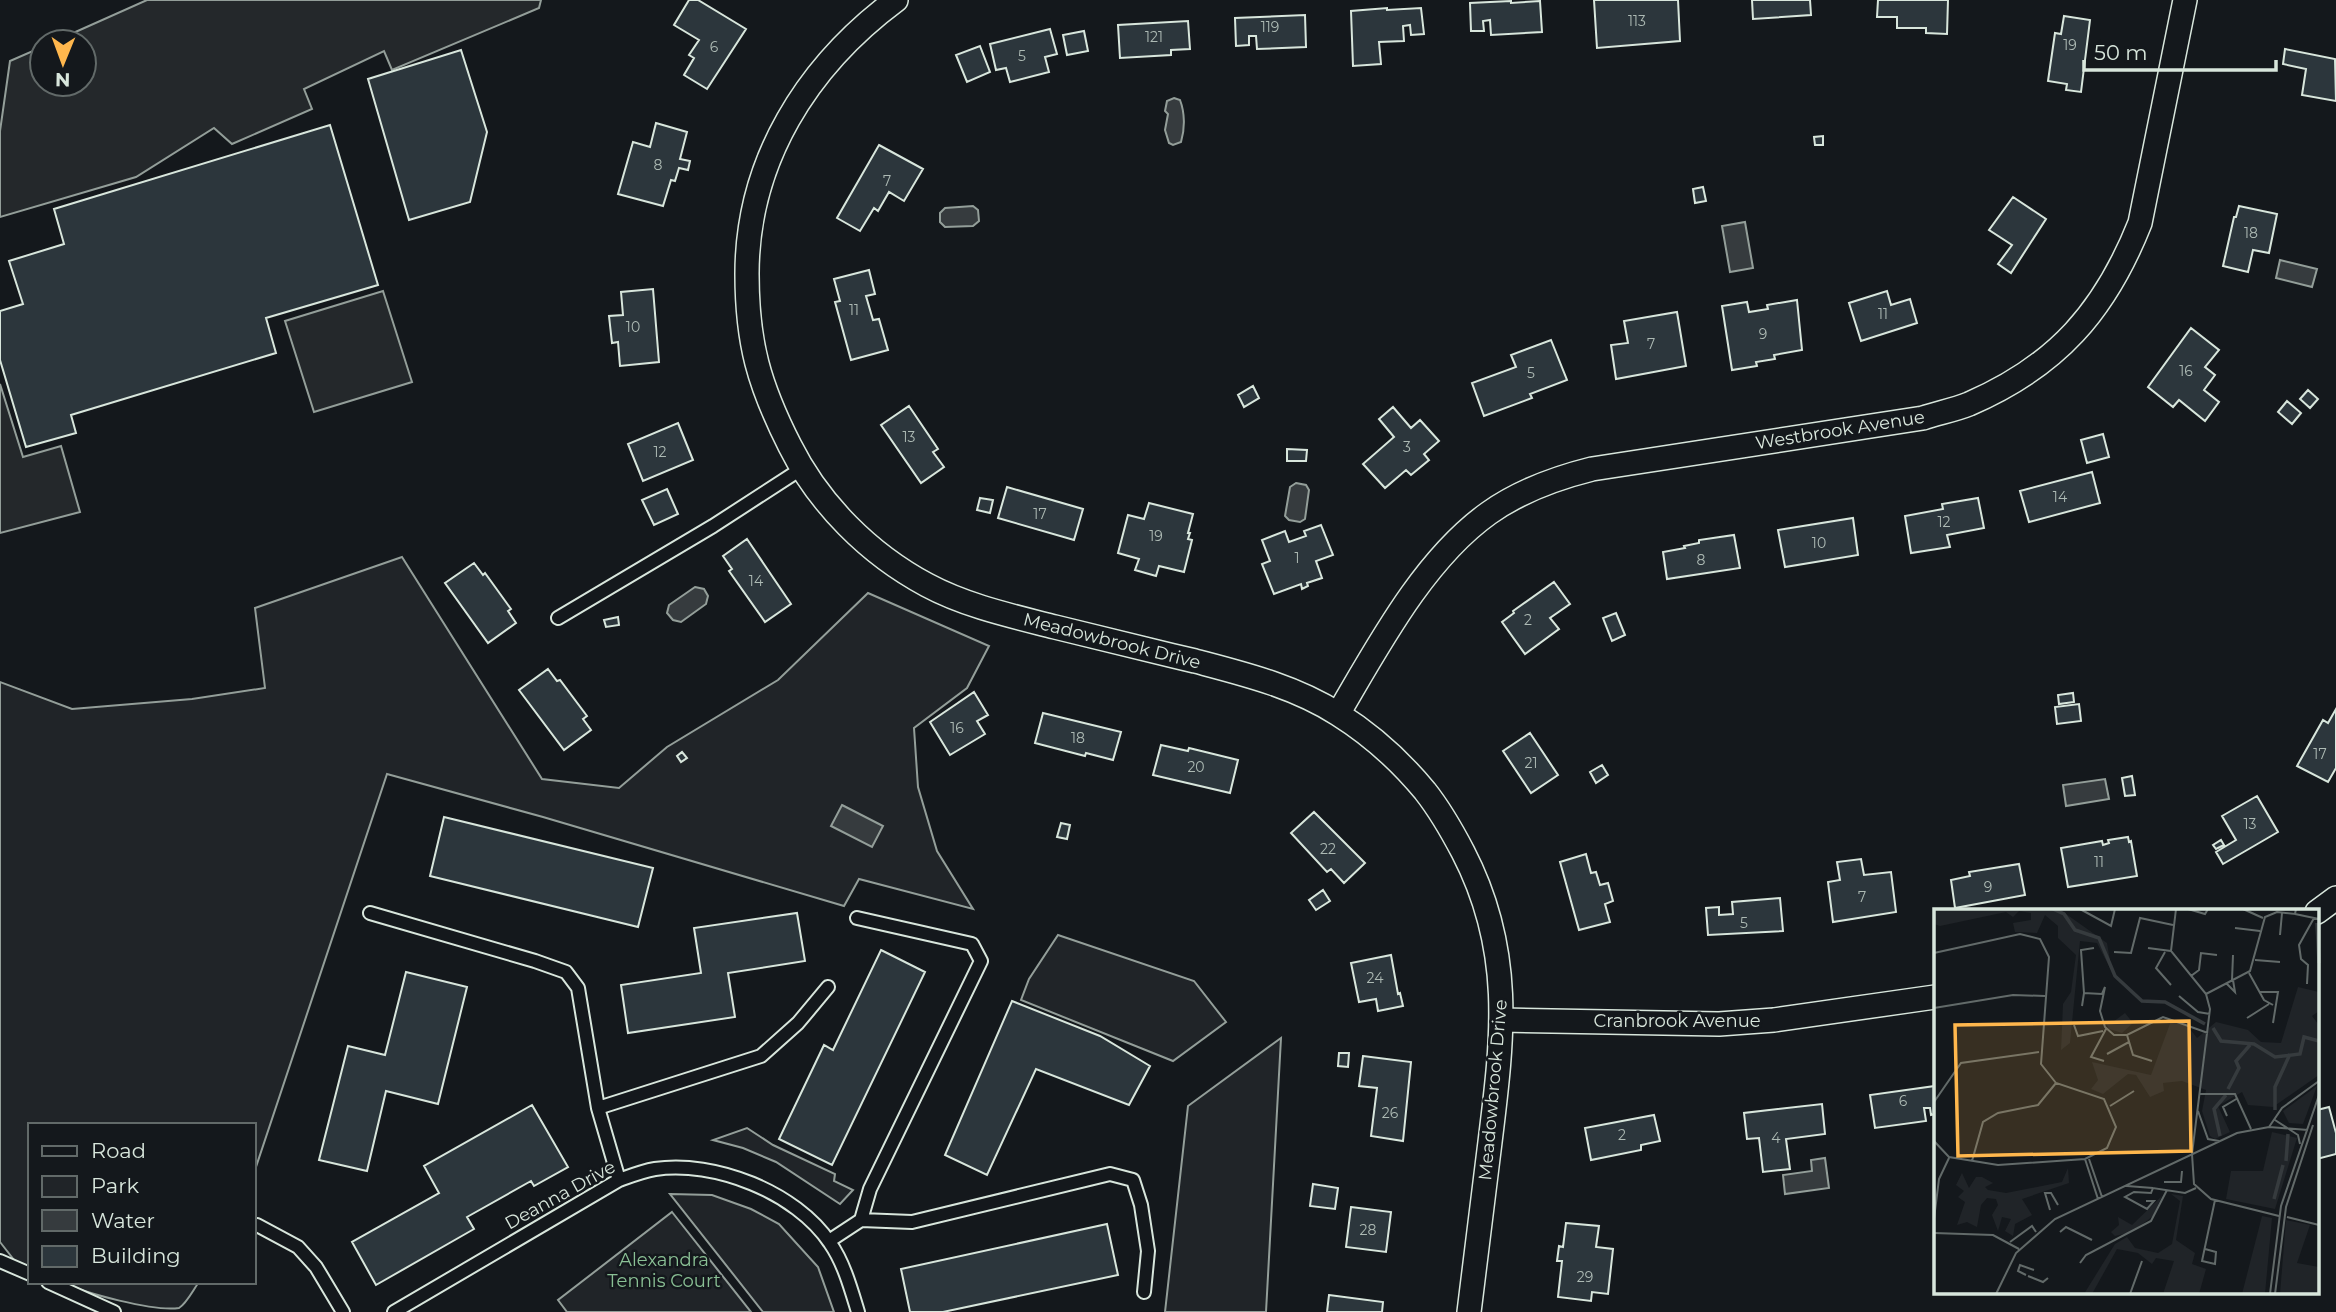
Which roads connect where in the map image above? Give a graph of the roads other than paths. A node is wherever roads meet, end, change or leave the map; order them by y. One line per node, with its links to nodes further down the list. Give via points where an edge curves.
1 (896, 0): 3 (street, Meadowbrook Drive, via 867,21 808,86 786,119 756,196 747,263 751,340 773,415)
2 (2185, 0): 5 (street, Westbrook Avenue, via 2140,223 2095,310 2053,353 1997,390 1923,418 1592,468 1524,493 1489,513 1432,566)
3 (801, 469): 4 (lane); 5 (street, Meadowbrook Drive, via 860,537 939,590 1009,615 1275,684)
4 (558, 618)
5 (1338, 714): 12 (street, Meadowbrook Drive, via 1370,737 1426,792 1471,867 1496,944)
6 (2336, 898): 7 (street)
7 (2318, 911)
8 (370, 913): 13 (lane, via 566,972 578,988)
9 (857, 918): 15 (lane, via 972,944 981,961 870,1189)
10 (828, 987): 13 (lane, via 798,1023 761,1056)
11 (1934, 997): 12 (street, Cranbrook Avenue, via 1719,1024)
12 (1502, 1020): 26 (street, Meadowbrook Drive)
13 (598, 1108): 14 (lane)
14 (619, 1180): 17 (lane, Deanna Drive, via 655,1169 705,1170 742,1180 788,1202); 24 (lane, Deanna Drive)
15 (861, 1220): 17 (lane); 21 (lane, via 912,1222 1110,1174 1133,1180 1141,1205 1148,1251)
16 (257, 1225): 23 (lane, via 298,1247)
17 (829, 1241): 25 (lane, Deanna Drive)
18 (0, 1261): 19 (lane)
19 (28, 1273)
20 (52, 1284): 22 (lane)
21 (1144, 1292)
22 (114, 1312)
23 (343, 1312)
24 (394, 1312)
25 (858, 1312)
26 (1469, 1312)

